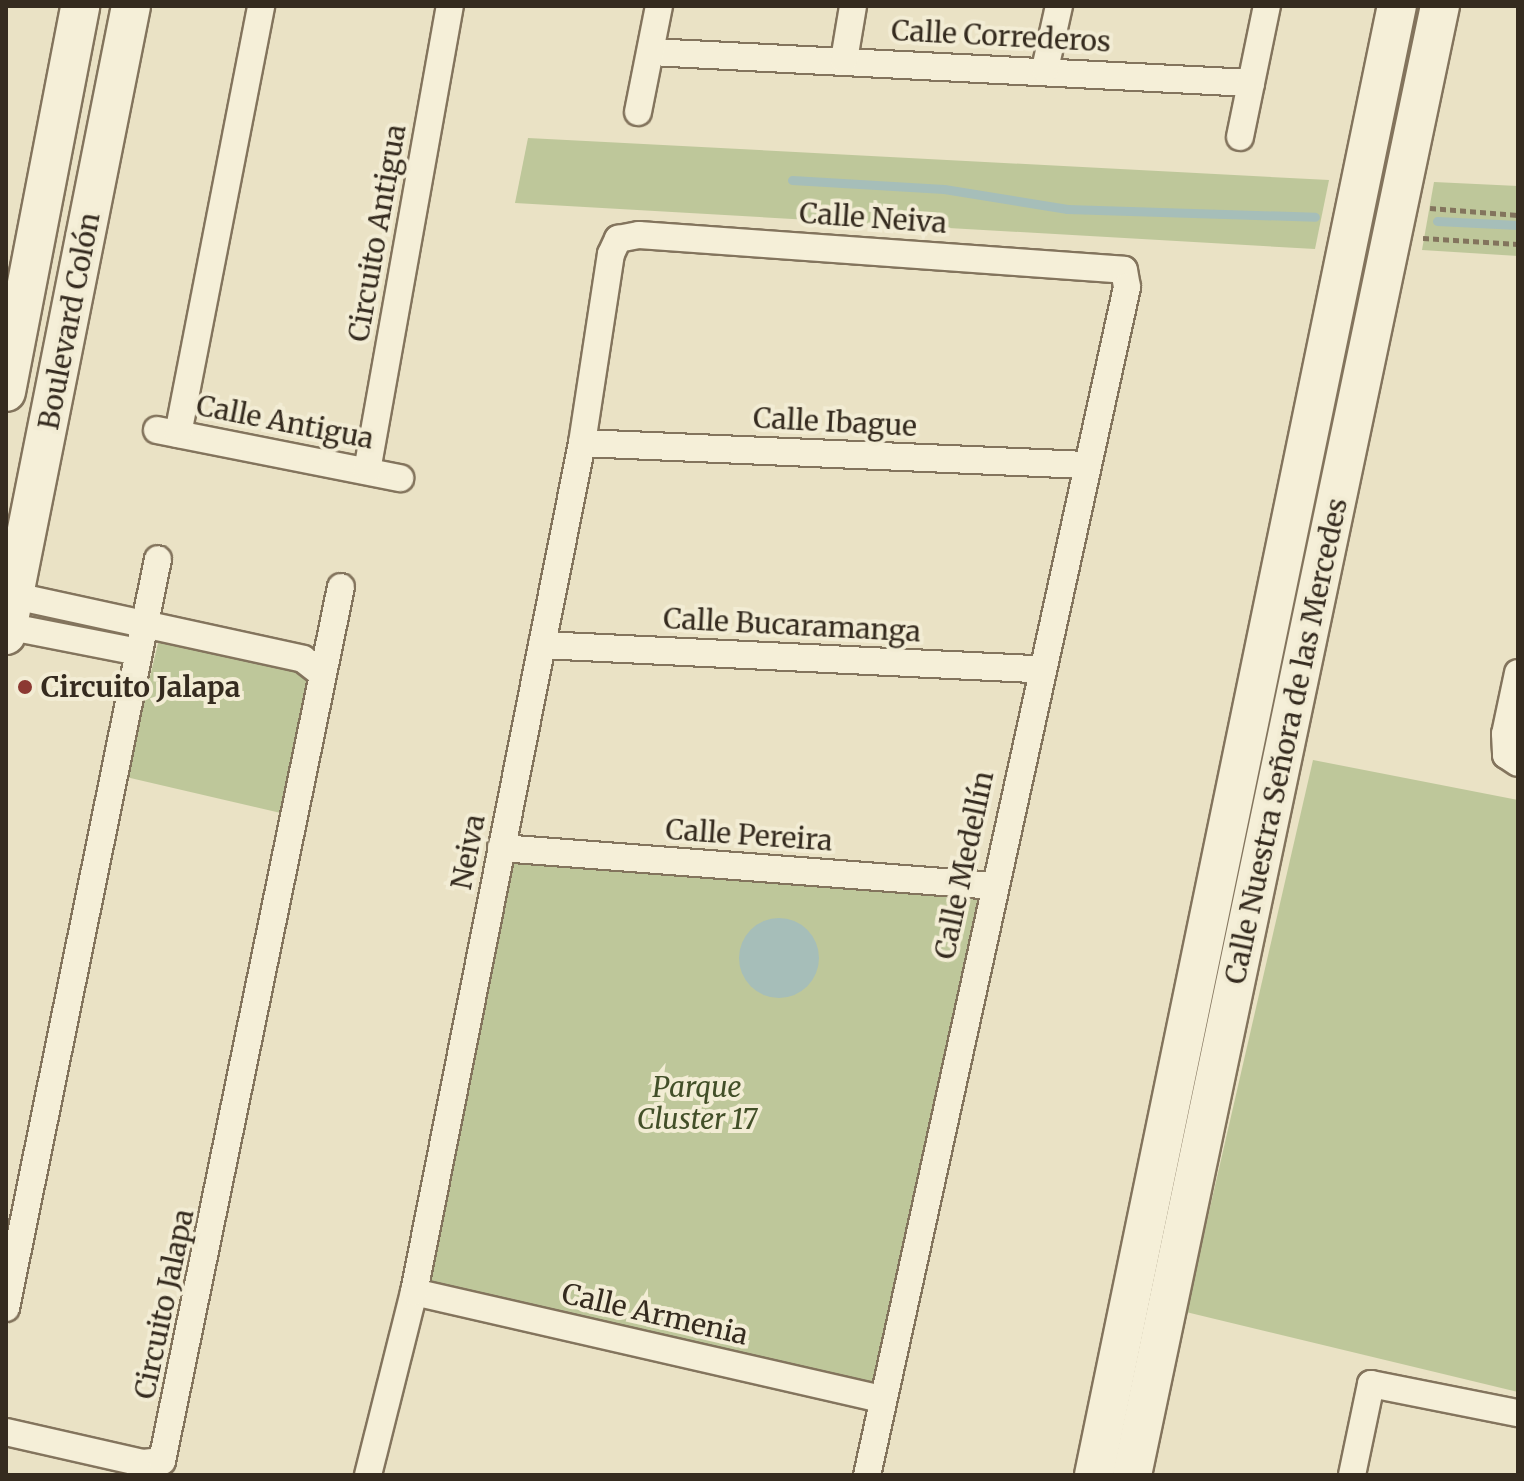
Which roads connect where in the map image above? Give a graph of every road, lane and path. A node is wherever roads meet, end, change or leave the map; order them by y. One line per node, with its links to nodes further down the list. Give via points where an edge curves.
1 (80, 6): 21 (street, Boulevard Colón)
2 (131, 6): 28 (street, Boulevard Colón)
3 (261, 6): 24 (street, Calle Antigua, via 168,432)
4 (450, 6): 24 (street, Circuito Antigua)
5 (659, 6): 11 (street)
6 (853, 6): 12 (street)
7 (1059, 6): 13 (street)
8 (1267, 6): 14 (street)
9 (1397, 6): 38 (street, Calle Nuestra Señora de las Mercedes)
10 (1440, 6): 39 (street, Calle Nuestra Señora de las Mercedes)
11 (651, 52): 12 (street, Calle Correderos); 15 (street)
12 (844, 60): 13 (street, Calle Correderos)
13 (1045, 69): 14 (street, Calle Correderos)
14 (1251, 83): 16 (street)
15 (638, 112)
16 (1240, 137)
17 (1518, 215): 19 (path, via 1423,208 1419,238)
18 (618, 239): 20 (street, Calle Neiva, via 639,235); 22 (street, Neiva)
19 (1518, 244)
20 (1124, 270): 23 (street, Calle Medellín, via 1127,287)
21 (6, 392)
22 (582, 443): 23 (street, Calle Ibague); 30 (street, Neiva)
23 (1085, 465): 32 (street, Calle Medellín)
24 (367, 471): 25 (street, Calle Antigua)
25 (400, 478)
26 (158, 559): 29 (street)
27 (341, 587): 34 (street, Circuito Jalapa)
28 (8, 616): 29 (street); 31 (street)
29 (145, 623): 31 (street); 34 (street, via 303,659)
30 (542, 645): 32 (street, Calle Bucaramanga); 36 (street, Neiva)
31 (138, 652): 41 (street)
32 (1039, 669): 37 (street, Calle Medellín)
33 (1518, 673): 35 (street)
34 (322, 674): 44 (street, Circuito Jalapa, via 162,1461 143,1463)
35 (1512, 759)
36 (501, 848): 37 (street, Calle Pereira); 40 (street, Neiva)
37 (992, 886): 42 (street, Calle Medellín)
38 (1209, 904): 39 (street); 47 (street, Calle Nuestra Señora de las Mercedes)
39 (1251, 911): 48 (street, Calle Nuestra Señora de las Mercedes)
40 (414, 1292): 42 (street, Calle Armenia); 45 (street, Neiva)
41 (6, 1308)
42 (883, 1399): 46 (street, Calle Medellín)
43 (1518, 1413): 49 (street, via 1371,1384)
44 (6, 1432)
45 (368, 1475)
46 (867, 1475)
47 (1094, 1475)
48 (1132, 1475)
49 (1352, 1475)

